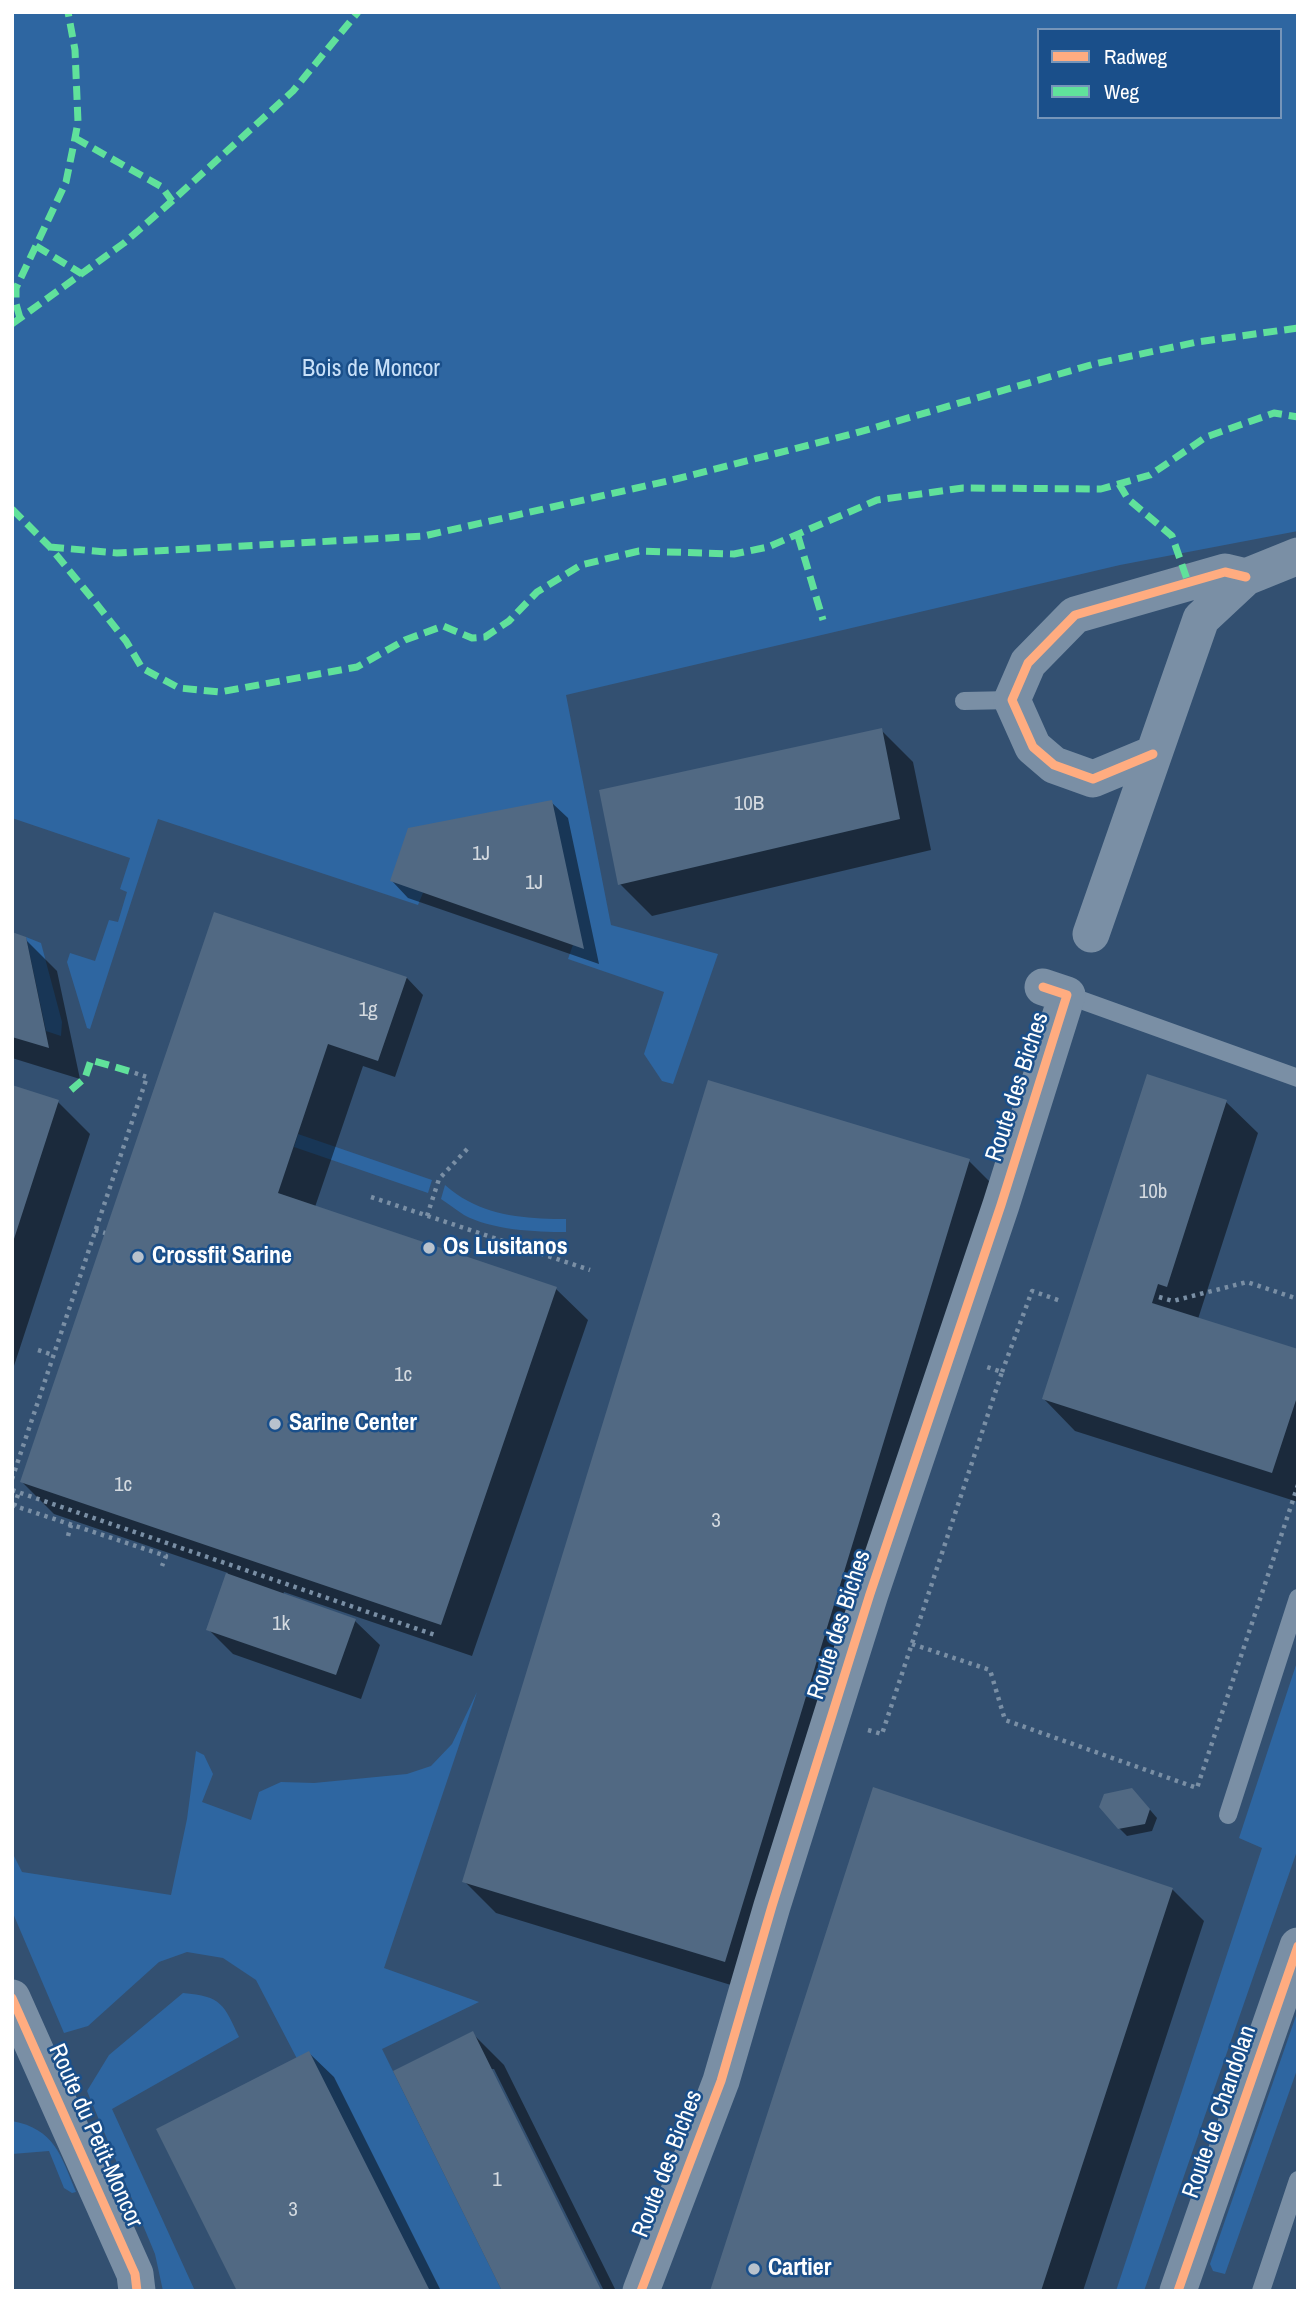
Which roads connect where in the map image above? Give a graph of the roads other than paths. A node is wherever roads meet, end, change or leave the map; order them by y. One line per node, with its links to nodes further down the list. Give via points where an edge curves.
1 (1298, 556): 2 (street)
2 (1246, 577): 3 (street, via 1225,572 1075,615 1028,663); 5 (street, via 1201,619)
3 (1012, 700): 4 (lane); 5 (street, via 1033,747 1054,765 1093,779)
4 (964, 701)
5 (1153, 754): 6 (street)
6 (1091, 934)
7 (1055, 991): 8 (lane); 15 (street, Route des Biches, via 1001,1205 874,1581 721,2081)
8 (1298, 1078)
9 (1298, 1598): 10 (lane)
10 (1228, 1815)
11 (1298, 1946): 16 (street, Route de Chandolan)
12 (12, 1998): 14 (street, Route du Petit-Moncor, via 135,2274)
13 (1298, 2180): 17 (lane)
14 (137, 2291)
15 (640, 2291)
16 (1178, 2291)
17 (1261, 2291)

